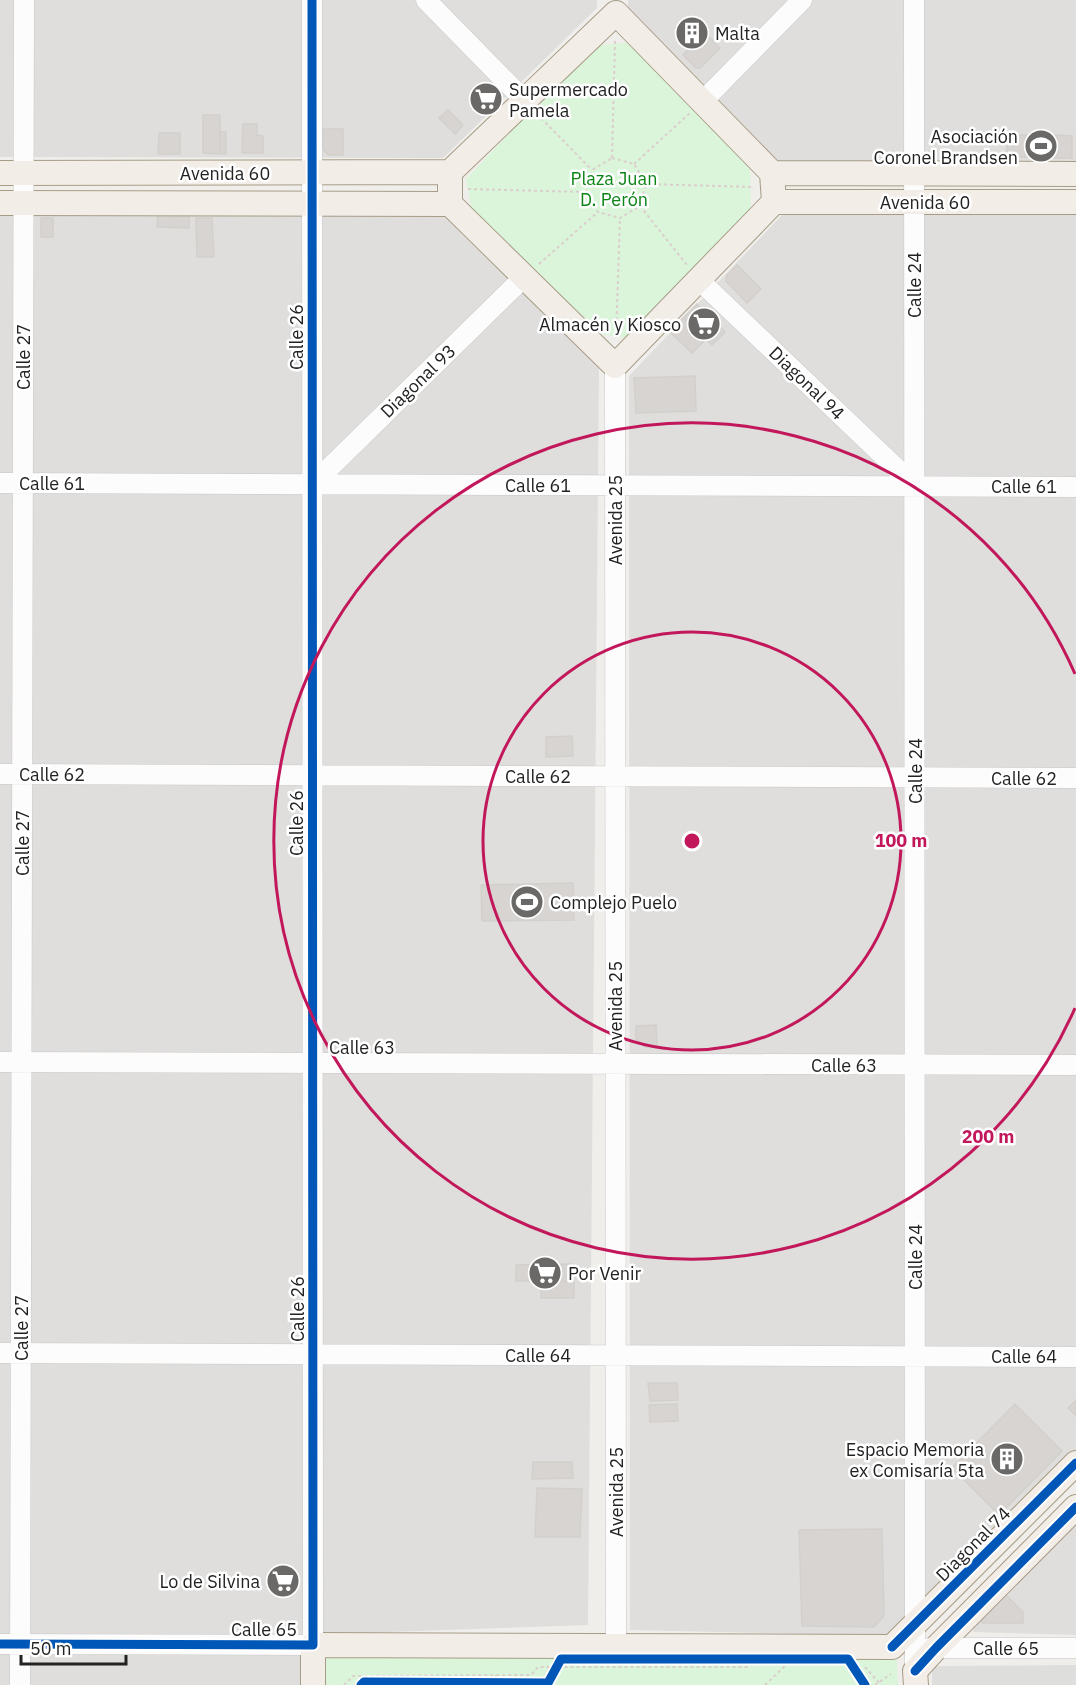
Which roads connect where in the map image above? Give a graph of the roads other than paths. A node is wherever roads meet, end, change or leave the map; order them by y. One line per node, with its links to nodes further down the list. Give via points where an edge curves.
1 (24, 0): 10 (street, Calle 27)
2 (312, 0): 9 (street, Calle 26)
3 (426, 0): 7 (street)
4 (802, 0): 8 (street)
5 (914, 0): 11 (street, Calle 24)
6 (616, 6): 7 (main road); 8 (main road)
7 (525, 101): 13 (main road)
8 (702, 102): 14 (main road)
9 (312, 172): 10 (main road, Avenida 60); 13 (main road, Avenida 60); 18 (street, Calle 26)
10 (12, 173): 17 (street, Calle 27)
11 (914, 174): 12 (main road, Avenida 60); 14 (main road, Avenida 60); 15 (street, Calle 24)
12 (1076, 174)
13 (450, 188): 18 (main road, Avenida 60); 19 (main road)
14 (773, 188): 15 (main road, Avenida 60); 20 (main road)
15 (914, 201): 16 (main road, Avenida 60); 26 (street, Calle 24)
16 (1076, 202)
17 (12, 203): 18 (main road, Avenida 60); 23 (street, Calle 27)
18 (312, 204): 24 (street, Calle 26)
19 (524, 278): 21 (main road); 24 (street, Diagonal 93)
20 (698, 279): 21 (main road); 26 (street, Diagonal 94)
21 (615, 366): 25 (street, Avenida 25)
22 (0, 483): 23 (street, Calle 61)
23 (23, 483): 24 (street, Calle 61); 29 (street, Calle 27)
24 (312, 484): 25 (street, Calle 61); 30 (street, Calle 26)
25 (615, 485): 26 (street, Calle 61); 31 (street, Avenida 25)
26 (915, 486): 27 (street, Calle 61); 32 (street, Calle 24)
27 (1076, 487)
28 (0, 774): 29 (street, Calle 62)
29 (22, 774): 30 (street, Calle 62); 35 (street, Calle 27)
30 (313, 775): 31 (street, Calle 62); 36 (street, Calle 26)
31 (615, 776): 32 (street, Calle 62); 37 (street, Avenida 25)
32 (915, 777): 33 (street, Calle 62); 38 (street, Calle 24)
33 (1076, 778)
34 (0, 1062): 35 (street, Calle 63)
35 (21, 1062): 36 (street, Calle 63); 41 (street, Calle 27)
36 (313, 1063): 37 (street, Calle 63); 42 (street, Calle 26)
37 (615, 1064): 38 (street, Calle 63); 43 (street, Avenida 25)
38 (915, 1065): 39 (street, Calle 63); 44 (street, Calle 24)
39 (1076, 1065)
40 (0, 1353): 41 (street, Calle 64)
41 (21, 1353): 42 (street, Calle 64); 49 (street, Calle 27)
42 (313, 1354): 43 (street, Calle 64); 50 (street, Calle 26)
43 (616, 1355): 44 (street, Calle 64); 51 (street, Avenida 25)
44 (916, 1356): 45 (street, Calle 64); 53 (street, Calle 24)
45 (1076, 1357)
46 (1076, 1463): 53 (main road, Diagonal 74)
47 (1076, 1507): 53 (main road)
48 (0, 1644): 49 (street, Calle 65)
49 (20, 1644): 50 (street, Calle 65); 54 (street, Calle 27)
50 (313, 1645): 51 (main road, Calle 65); 55 (main road, Calle 26)
51 (616, 1646): 53 (main road, Calle 65)
52 (1076, 1648): 53 (street, Calle 65)
53 (915, 1654)
54 (20, 1685)
55 (312, 1685)

